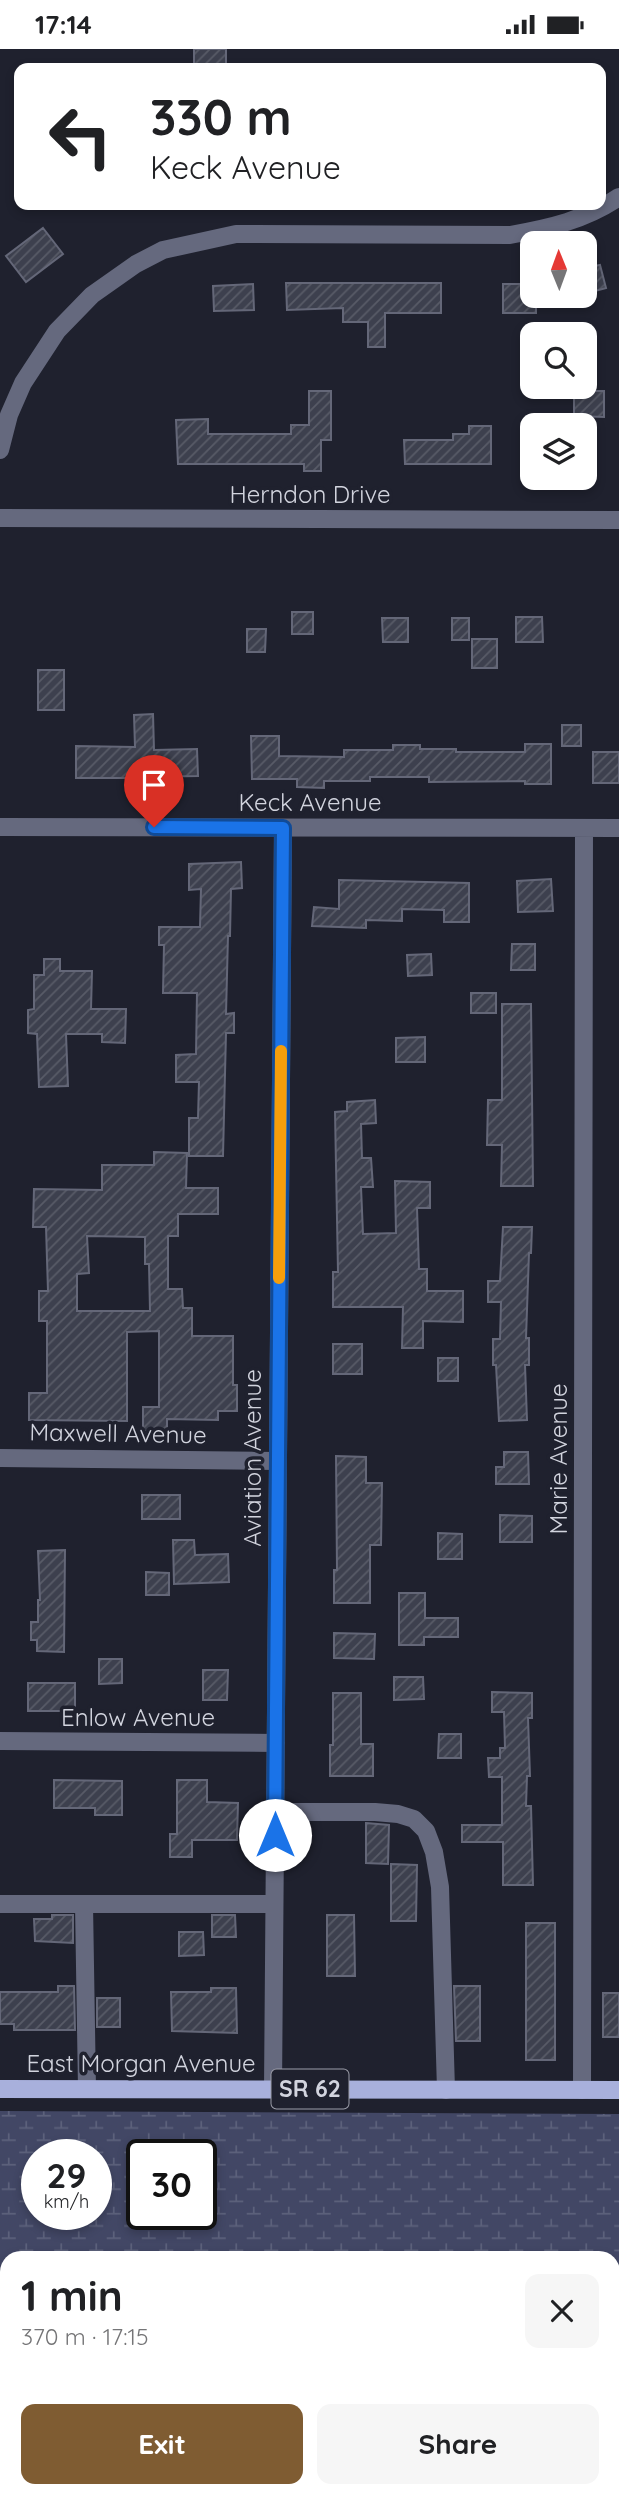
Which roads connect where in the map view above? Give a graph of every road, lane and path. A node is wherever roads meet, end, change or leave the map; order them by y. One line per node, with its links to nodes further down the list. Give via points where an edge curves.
1 (596, 210): 2 (street, via 555,227 510,235 236,234 163,250 92,295 57,331 23,383)
2 (0, 450)
3 (0, 518): 4 (street, Herndon Drive)
4 (619, 520)
5 (0, 827): 6 (street, Keck Avenue)
6 (283, 828): 7 (street, Keck Avenue); 10 (street, Aviation Avenue)
7 (584, 828): 8 (street, Keck Avenue); 21 (street, Marie Avenue)
8 (619, 828)
9 (0, 1458): 10 (street, Maxwell Avenue)
10 (278, 1461): 12 (street, Aviation Avenue)
11 (0, 1741): 12 (street, Enlow Avenue)
12 (276, 1744): 13 (street, Aviation Avenue)
13 (275, 1812): 16 (street, Aviation Avenue); 20 (street, via 398,1814 414,1819 426,1831 440,1887)
14 (0, 1904): 15 (street)
15 (85, 1904): 16 (street); 18 (street)
16 (274, 1904): 19 (street, Aviation Avenue)
17 (0, 2089): 18 (main road, East Morgan Avenue / SR 62)
18 (87, 2089): 19 (main road, East Morgan Avenue / SR 62)
19 (273, 2089): 20 (main road, East Morgan Avenue / SR 62)
20 (446, 2090): 21 (main road, East Morgan Avenue / SR 62)
21 (582, 2090): 22 (main road, East Morgan Avenue / SR 62)
22 (619, 2090)

